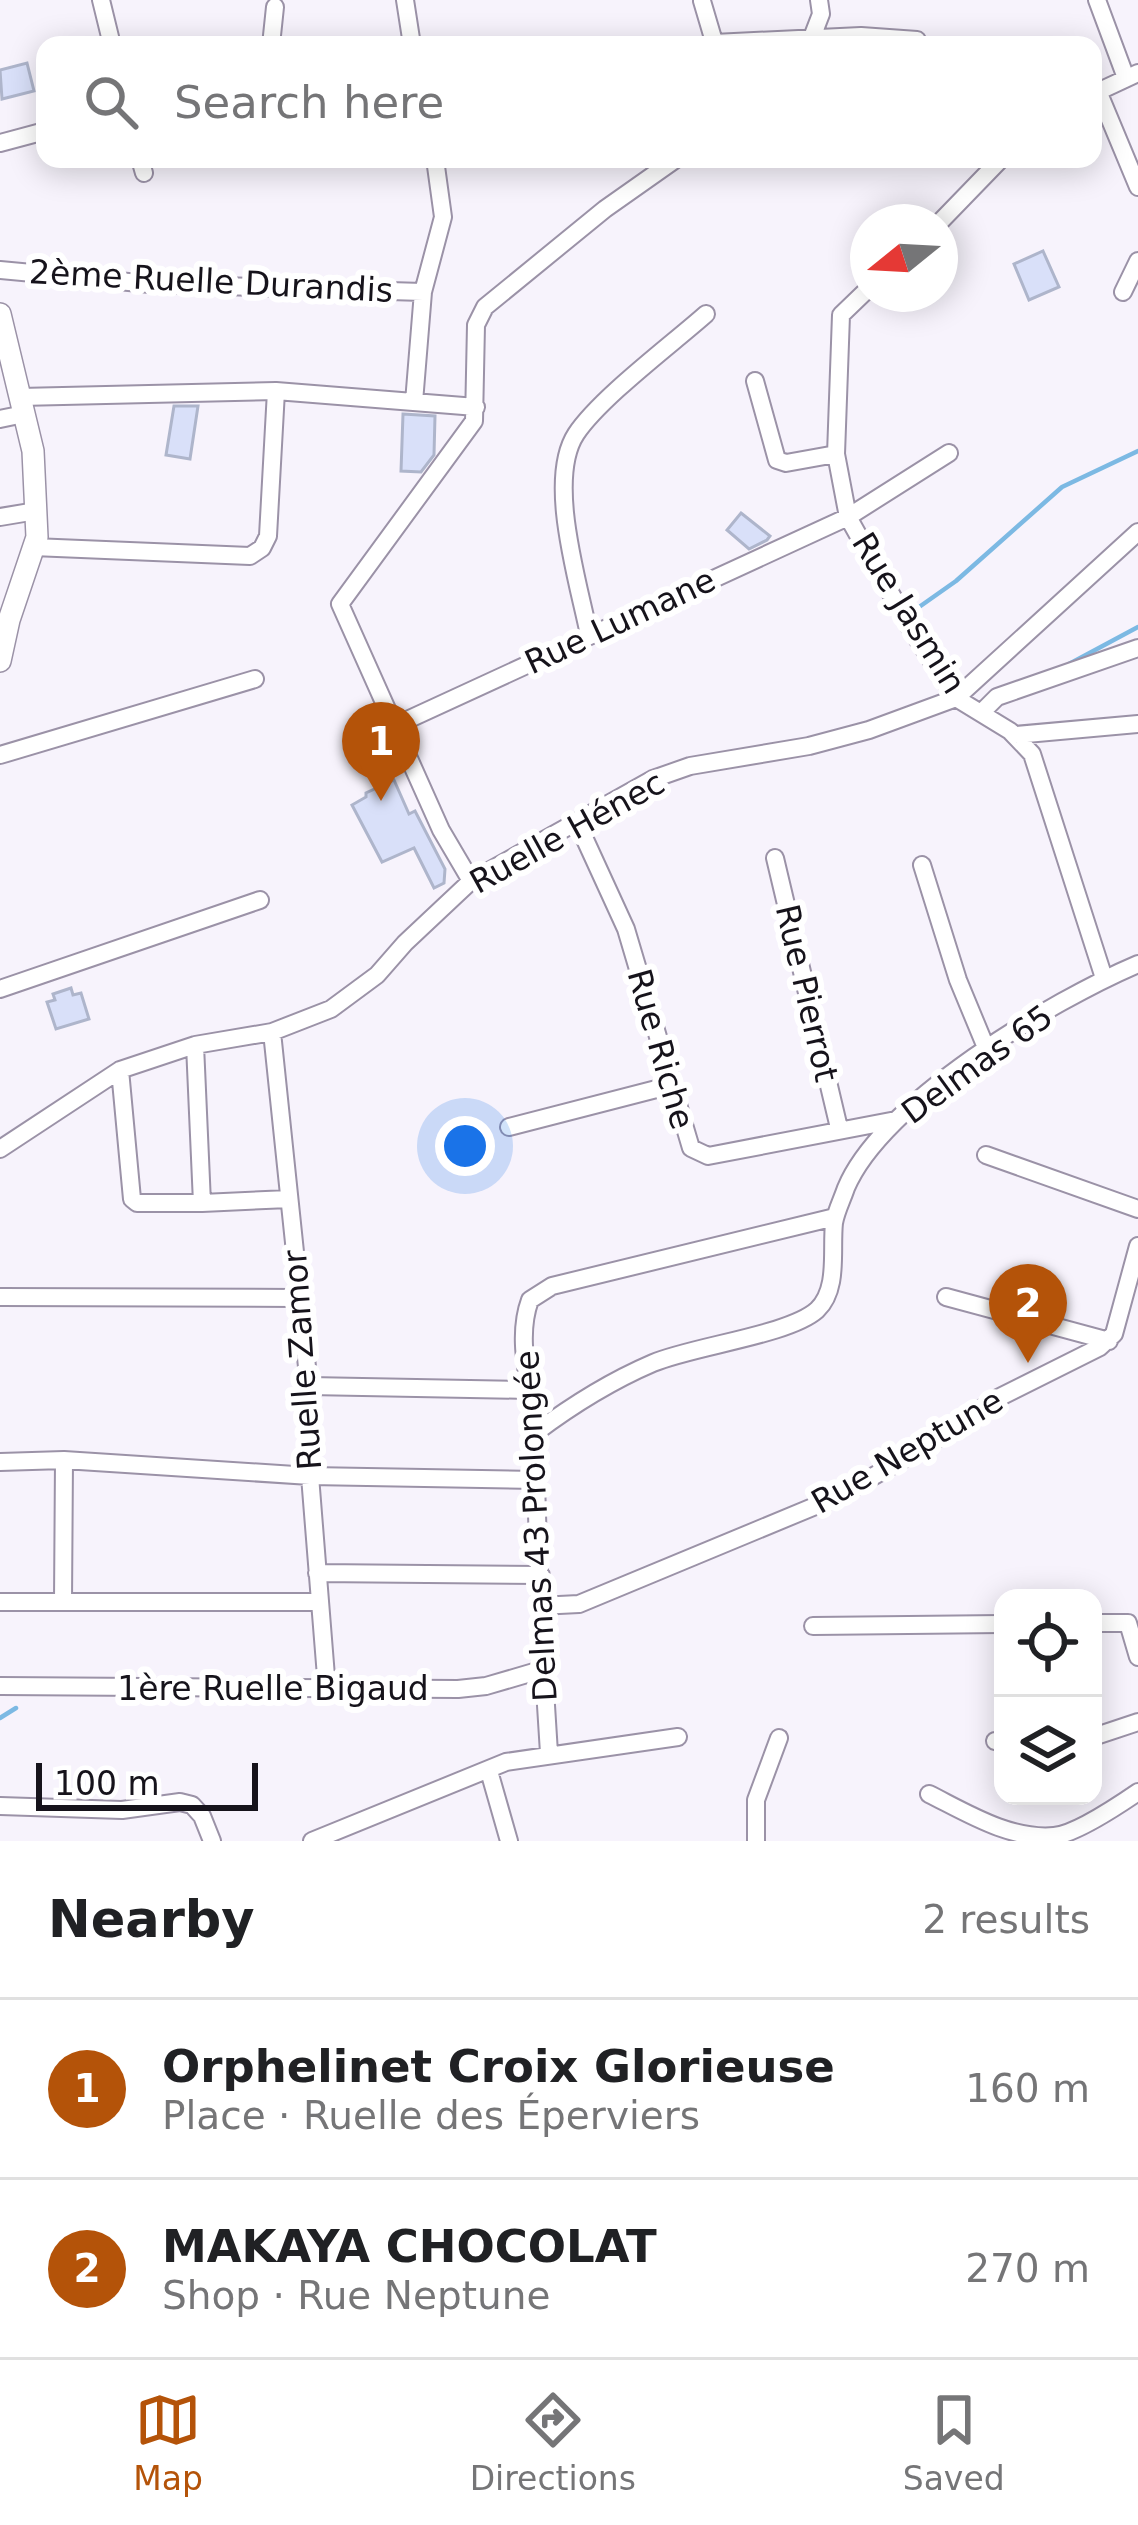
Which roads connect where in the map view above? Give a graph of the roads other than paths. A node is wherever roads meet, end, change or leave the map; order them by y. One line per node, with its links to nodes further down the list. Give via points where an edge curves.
1 (101, 0): 7 (street)
2 (405, 0): 9 (street)
3 (819, 0): 11 (street)
4 (1097, 0): 12 (street)
5 (702, 1): 10 (street)
6 (275, 7): 8 (street)
7 (110, 36)
8 (272, 36)
9 (411, 36)
10 (712, 36)
11 (813, 36)
12 (1132, 76): 13 (street)
13 (1102, 89)
14 (1102, 107): 20 (street)
15 (36, 133): 16 (street)
16 (0, 143)
17 (436, 168): 24 (street, via 443,217)
18 (663, 168): 33 (street, via 485,307 476,325)
19 (992, 168): 21 (street)
20 (1138, 187)
21 (957, 204)
22 (1138, 261): 25 (street)
23 (0, 270): 24 (street, 2ème Ruelle Durandis, via 149,284)
24 (422, 292): 31 (street)
25 (1123, 292)
26 (850, 306): 36 (street, Rue Jasmin, via 841,315)
27 (0, 314): 32 (street)
28 (706, 314): 42 (street, via 574,436 563,480)
29 (755, 381): 36 (street, via 777,460)
30 (276, 392): 31 (street); 32 (street); 41 (street, via 268,536 250,556)
31 (414, 402): 33 (street)
32 (22, 405): 34 (street); 37 (street)
33 (476, 407): 49 (street, via 428,489 340,604)
34 (0, 419)
35 (949, 453): 39 (street, Rue Lumane)
36 (836, 454): 39 (street, Rue Jasmin)
37 (36, 511): 38 (street); 41 (street)
38 (0, 517)
39 (848, 517): 42 (street, Rue Lumane); 46 (street, Rue Jasmin)
40 (1138, 532): 46 (street, Ruelle Hénec)
41 (33, 547): 44 (street)
42 (589, 635): 49 (street, Rue Lumane)
43 (1138, 648): 47 (street, via 997,697)
44 (0, 660)
45 (255, 679): 51 (street)
46 (956, 698): 47 (street, Rue Jasmin); 52 (street, Ruelle Hénec, via 809,746 690,766)
47 (981, 713): 50 (street, Rue Jasmin)
48 (1138, 724): 50 (street)
49 (392, 727): 55 (street)
50 (1015, 735): 58 (street, Rue Jasmin, via 1042,778)
51 (0, 755)
52 (577, 822): 55 (street, Ruelle Hénec); 64 (street, Rue Riche, via 626,929)
53 (776, 858): 67 (street, Rue Pierrot)
54 (922, 865): 62 (street)
55 (471, 880): 60 (street, Ruelle Hénec, via 377,975 331,1010)
56 (260, 900): 59 (street)
57 (1138, 964): 58 (street, Delmas 65)
58 (1105, 978): 62 (street, Delmas 65)
59 (0, 989)
60 (272, 1032): 61 (street, Ruelle Hénec); 70 (street, Ruelle Zamor)
61 (195, 1045): 63 (street, Ruelle Hénec); 71 (street)
62 (987, 1050): 65 (street, Delmas 65)
63 (120, 1070): 68 (street, Ruelle Hénec); 71 (street, via 137,1203)
64 (672, 1084): 66 (street); 67 (street, Rue Riche, via 685,1137 708,1156)
65 (897, 1119): 67 (street, Rue Riche); 73 (street, Delmas 65, via 869,1147)
66 (509, 1127)
67 (839, 1128)
68 (0, 1149)
69 (986, 1155): 72 (street)
70 (290, 1199): 71 (street); 76 (street, Ruelle Zamor)
71 (202, 1203)
72 (1138, 1209)
73 (835, 1217): 80 (street, Delmas 43 Prolongée, via 552,1286 530,1300 524,1323); 81 (street, Delmas 65, via 830,1288 812,1315 652,1364)
74 (1138, 1246): 78 (street)
75 (0, 1297): 76 (street)
76 (298, 1298): 79 (street, Ruelle Zamor)
77 (946, 1298): 78 (street)
78 (1108, 1341): 91 (street, Rue Neptune, via 837,1497 579,1604)
79 (309, 1387): 80 (street); 84 (street, Ruelle Zamor)
80 (529, 1390): 81 (street, Delmas 43 Prolongée)
81 (535, 1433): 85 (street, Delmas 43 Prolongée)
82 (64, 1460): 83 (street); 84 (street); 88 (street)
83 (0, 1462)
84 (310, 1475): 85 (street); 86 (street, Ruelle Zamor)
85 (535, 1480): 87 (street, Delmas 43 Prolongée)
86 (317, 1573): 87 (street); 90 (street, Ruelle Zamor)
87 (541, 1575): 91 (street, Delmas 43 Prolongée)
88 (63, 1601): 89 (street); 90 (street)
89 (0, 1602)
90 (319, 1602): 98 (street, Ruelle Zamor)
91 (539, 1606): 96 (street, Delmas 43 Prolongée)
92 (994, 1624): 94 (street)
93 (1102, 1624): 95 (street, via 1128,1623)
94 (813, 1626)
95 (1138, 1652)
96 (544, 1670): 98 (street, 1ère Ruelle Bigaud, via 458,1689); 103 (street, Delmas 43 Prolongée)
97 (0, 1686): 98 (street, 1ère Ruelle Bigaud)
98 (327, 1689)
99 (1138, 1722): 100 (street)
100 (1102, 1734)
101 (678, 1737): 103 (street)
102 (779, 1738): 112 (street, via 756,1800)
103 (549, 1753): 104 (street)
104 (489, 1771): 110 (street); 111 (street)
105 (1138, 1792): 108 (street)
106 (929, 1794): 108 (street, via 994,1827)
107 (0, 1806): 109 (street, via 122,1810 180,1802 202,1816)
108 (1056, 1839)
109 (212, 1841)
110 (312, 1841)
111 (509, 1841)
112 (756, 1841)

